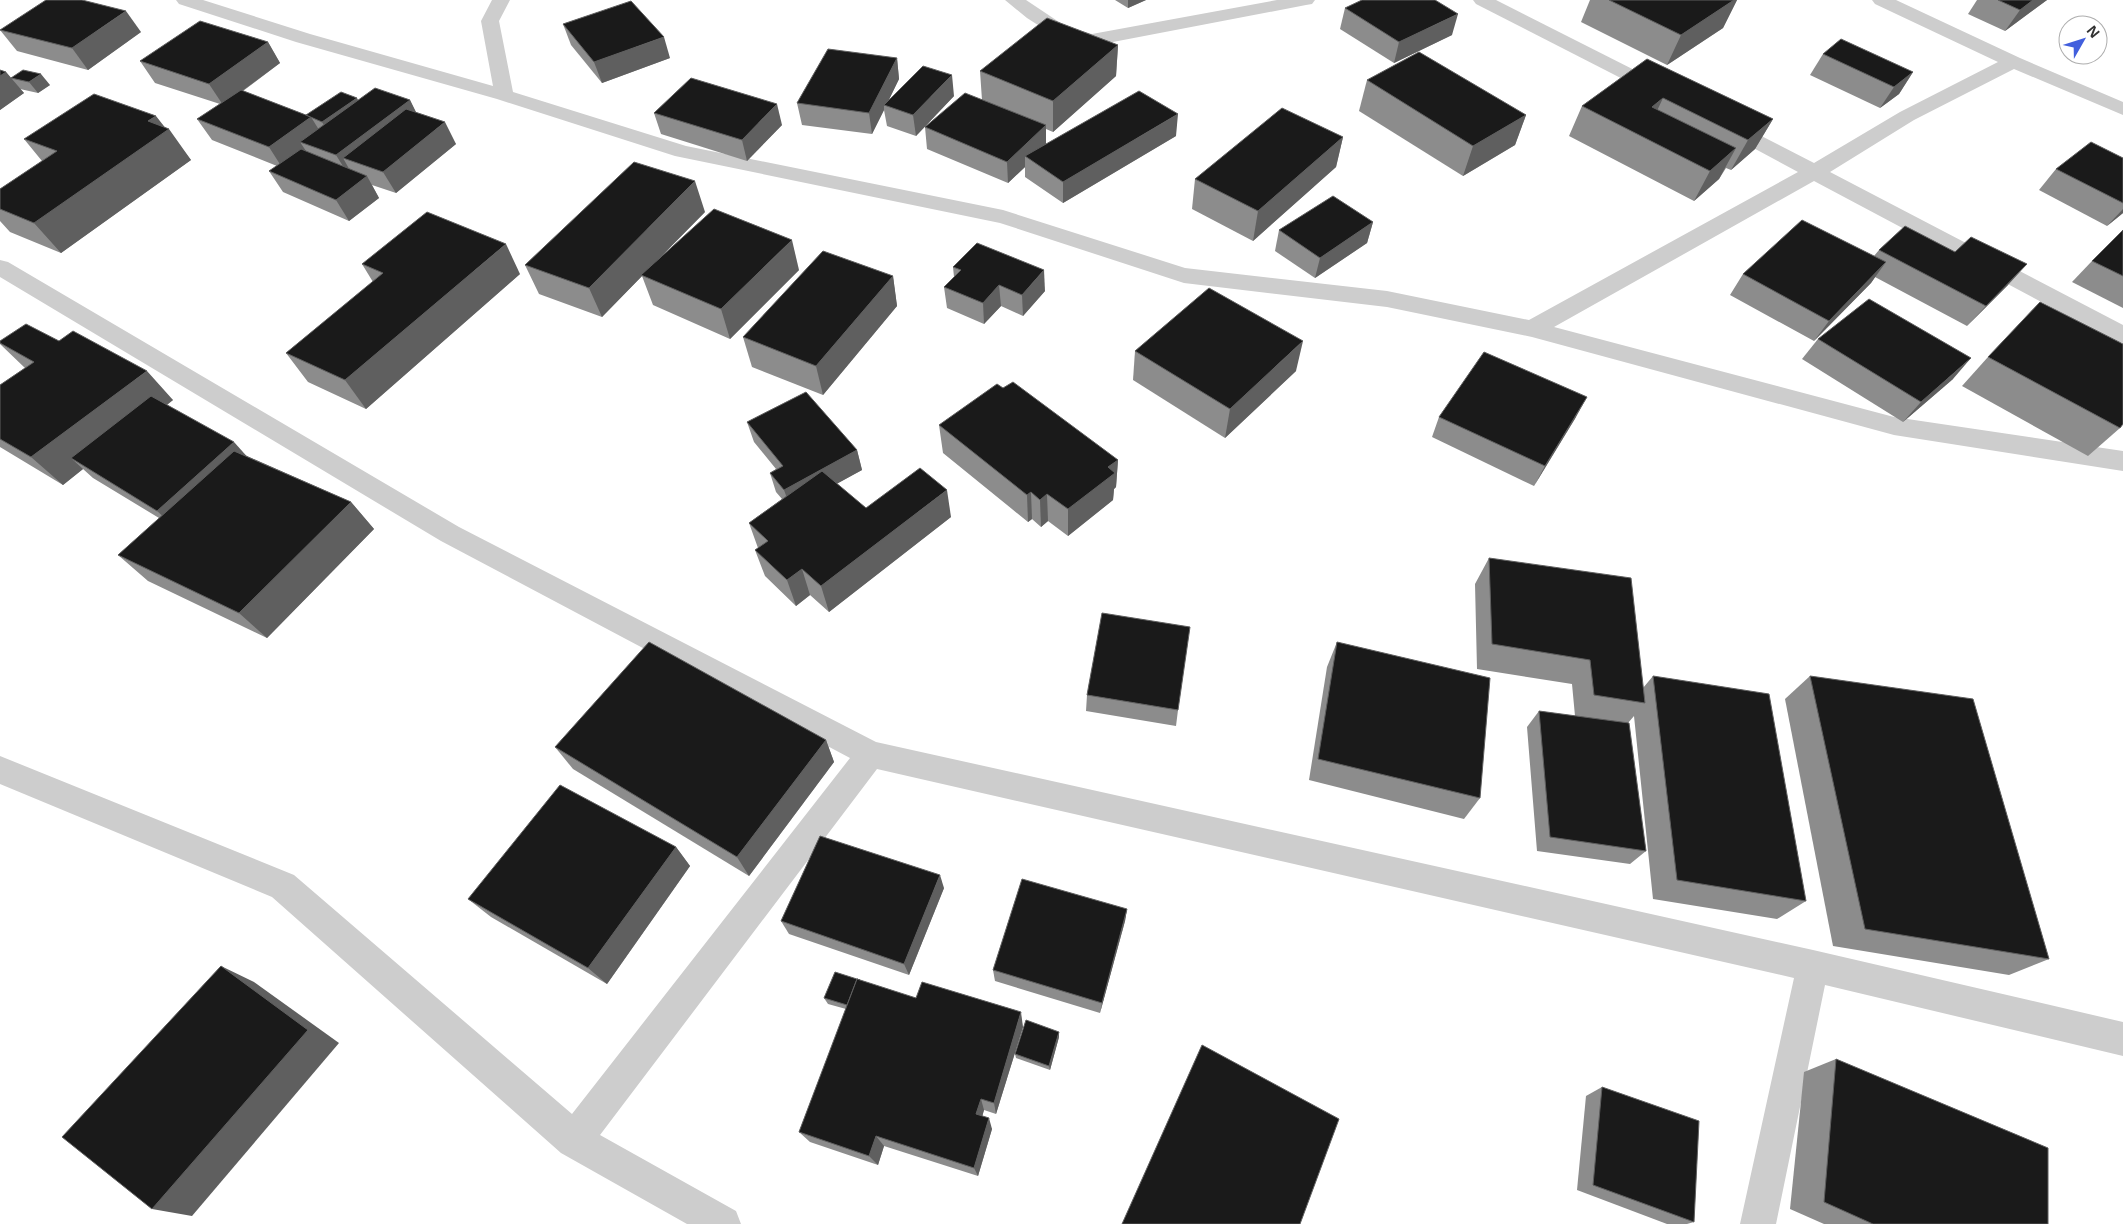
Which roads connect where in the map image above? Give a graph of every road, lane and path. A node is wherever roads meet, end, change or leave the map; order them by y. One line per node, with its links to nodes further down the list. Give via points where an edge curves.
1 (185, 0): 8 (street)
2 (501, 0): 8 (street, via 490,21)
3 (1014, 0): 4 (street, via 1054,29 1092,40)
4 (1306, 0)
5 (1482, 0): 9 (street)
6 (1881, 0): 7 (street)
7 (2012, 62): 10 (street); 12 (street, via 1907,116)
8 (504, 95): 14 (street, via 682,152 1003,217 1184,275 1387,299)
9 (1674, 98)
10 (2123, 109)
11 (1709, 116): 12 (street)
12 (1814, 172): 14 (street); 15 (street)
13 (0, 267): 17 (street, via 450,534)
14 (1532, 329): 16 (street, via 1894,426)
15 (2123, 335)
16 (2123, 461)
17 (872, 754): 19 (street); 21 (street)
18 (0, 770): 21 (street, via 283,886)
19 (1812, 966): 20 (street); 23 (street)
20 (2123, 1039)
21 (574, 1140): 22 (street)
22 (723, 1224)
23 (1758, 1224)

